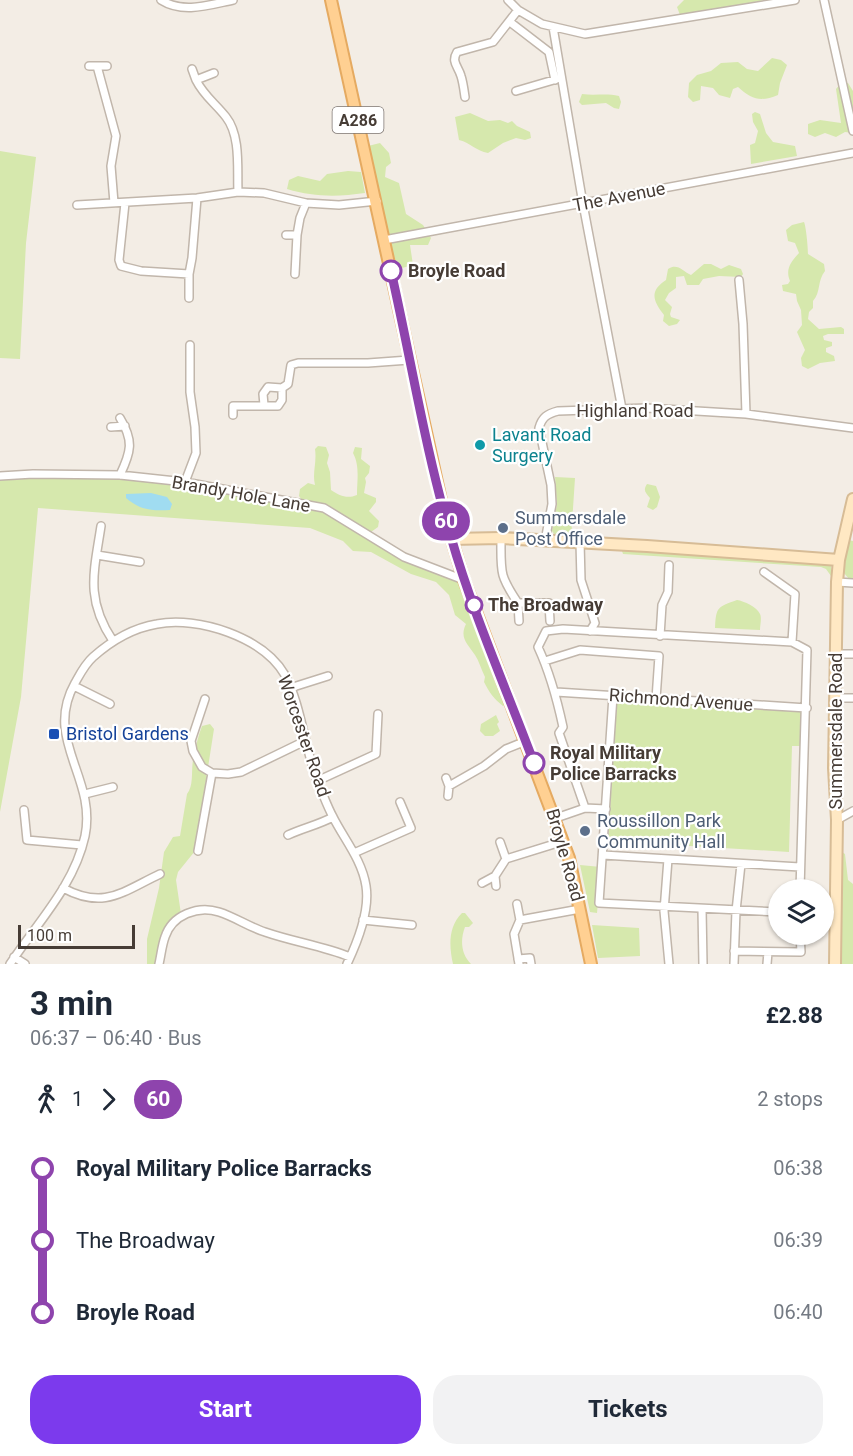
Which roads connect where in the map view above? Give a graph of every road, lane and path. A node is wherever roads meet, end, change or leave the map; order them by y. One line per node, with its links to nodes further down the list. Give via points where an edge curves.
1 (161, 0): 2 (street, via 180,8 195,8)
2 (233, 0)
3 (332, 0): 23 (main road, A286)
4 (508, 0): 7 (street)
5 (795, 0): 9 (street, via 585,34)
6 (824, 0): 19 (street)
7 (518, 10): 8 (street); 9 (street)
8 (510, 22): 15 (street, via 549,52); 18 (street, via 494,42 457,51 454,57)
9 (553, 27): 15 (street)
10 (89, 66): 11 (street)
11 (98, 66): 12 (street); 24 (street, via 116,136 111,166)
12 (106, 66)
13 (192, 69): 16 (street)
14 (214, 73): 16 (street)
15 (558, 79): 17 (street); 27 (street)
16 (196, 80): 21 (street, via 203,94 232,126)
17 (516, 91)
18 (465, 97)
19 (853, 131)
20 (853, 153): 27 (street, The Avenue)
21 (238, 192): 22 (street); 26 (street, via 264,193)
22 (197, 198): 25 (street); 32 (street)
23 (377, 201): 26 (street); 31 (main road, A286)
24 (114, 203): 25 (street); 28 (street)
25 (125, 203): 32 (street, via 121,266)
26 (306, 203): 30 (street)
27 (583, 204): 31 (street, The Avenue); 42 (street)
28 (77, 205)
29 (286, 235): 30 (street)
30 (297, 235): 33 (street)
31 (384, 240): 37 (main road, A286)
32 (189, 274): 35 (street)
33 (295, 274)
34 (737, 283): 43 (street, via 743,324)
35 (189, 298)
36 (190, 345): 51 (street, via 196,453)
37 (409, 360): 38 (street); 55 (main road, A286)
38 (339, 363): 39 (street); 40 (street, via 291,365 288,384)
39 (339, 374)
40 (282, 388): 41 (street, via 278,406); 41 (street, via 268,387 263,394)
41 (264, 405): 44 (street, via 233,406)
42 (622, 409): 43 (street, Highland Road); 56 (street, Highland Road, via 558,411 541,420 539,428 552,504)
43 (746, 414): 48 (street, Highland Road)
44 (233, 415)
45 (120, 418): 46 (street)
46 (125, 426): 47 (street); 49 (street, via 129,432 129,456)
47 (111, 427)
48 (853, 428)
49 (120, 475): 50 (street, Brandy Hole Lane); 51 (street, Brandy Hole Lane)
50 (0, 476)
51 (185, 482): 63 (street, Brandy Hole Lane, via 324,508 404,557)
52 (853, 499): 59 (street, Summersdale Road)
53 (101, 526): 58 (street)
54 (501, 538): 55 (street); 56 (street); 66 (street, via 501,574)
55 (451, 539): 63 (main road, A286)
56 (545, 541): 57 (street)
57 (580, 542): 59 (street); 69 (street, via 581,580 596,623)
58 (97, 555): 60 (street); 71 (street, via 95,604)
59 (839, 560): 64 (street, Summersdale Road)
60 (140, 562)
61 (669, 565): 70 (street)
62 (764, 572): 72 (street, via 795,594)
63 (464, 580): 89 (main road, Broyle Road / A286)
64 (837, 582): 65 (street); 73 (street, Summersdale Road)
65 (853, 583)
66 (518, 603): 67 (street); 68 (street, via 549,603)
67 (519, 621)
68 (550, 621)
69 (590, 631): 70 (street); 75 (street, via 546,631 538,646)
70 (660, 636): 72 (street)
71 (113, 641): 77 (street, Worcester Road, via 91,658); 78 (street, Worcester Road, via 158,624 186,623 214,629 266,653)
72 (792, 642): 86 (street, via 807,650)
73 (836, 654): 74 (street); 81 (street, Summersdale Road)
74 (853, 654)
75 (545, 661): 79 (street); 84 (street, via 580,650 659,656)
76 (328, 676): 78 (street)
77 (74, 686): 85 (street); 95 (street, Worcester Road, via 64,724)
78 (291, 688): 88 (street, Worcester Road)
79 (556, 692): 80 (street, Richmond Avenue); 98 (street, via 563,727 559,733)
80 (613, 696): 84 (street, Richmond Avenue); 99 (street)
81 (836, 698): 82 (street); 104 (street, Summersdale Road)
82 (853, 698)
83 (204, 699): 90 (street, via 191,741 202,767)
84 (656, 699): 86 (street, Richmond Avenue)
85 (110, 704)
86 (807, 708): 115 (street)
87 (378, 714): 92 (street, via 376,754)
88 (305, 741): 90 (street, via 241,772); 92 (street, Worcester Road)
89 (526, 741): 93 (street, via 506,749); 103 (main road, Broyle Road / A286)
90 (212, 773): 109 (street)
91 (446, 777): 93 (street)
92 (317, 781): 102 (street, Worcester Road)
93 (449, 786): 96 (street)
94 (113, 787): 95 (street)
95 (85, 794): 108 (street, Worcester Road, via 87,817)
96 (448, 796)
97 (400, 802): 110 (street, via 411,828)
98 (585, 808): 99 (street); 103 (street)
99 (606, 809): 111 (street)
100 (24, 810): 108 (street, via 27,840)
101 (853, 810): 104 (street)
102 (333, 817): 105 (street); 110 (street, Worcester Road)
103 (556, 818): 106 (main road, Broyle Road / A286)
104 (837, 820): 145 (street, Summersdale Road)
105 (288, 835)
106 (564, 841): 112 (street); 124 (main road, Broyle Road / A286)
107 (500, 842): 112 (street)
108 (82, 845): 121 (street, Worcester Road)
109 (198, 851)
110 (354, 853): 128 (street, Worcester Road, via 366,885)
111 (603, 855): 113 (street); 123 (street, via 599,903)
112 (506, 859): 117 (street)
113 (668, 859): 114 (street); 123 (street)
114 (741, 864): 115 (street); 126 (street)
115 (800, 867): 118 (street)
116 (160, 874): 121 (street, via 104,898 85,898)
117 (495, 876): 119 (street); 120 (street)
118 (800, 879)
119 (482, 883)
120 (495, 886)
121 (63, 888): 135 (street, Worcester Road)
122 (516, 904): 129 (street)
123 (665, 907): 125 (street); 141 (street)
124 (580, 909): 129 (street); 140 (main road, Broyle Road / A286)
125 (702, 909): 126 (street); 142 (street)
126 (736, 911): 127 (street); 132 (street)
127 (768, 912)
128 (363, 920): 130 (street); 134 (street, Worcester Road)
129 (520, 920): 136 (street, via 514,934)
130 (412, 925)
131 (801, 945): 133 (street, via 801,952)
132 (734, 951): 133 (street); 143 (street)
133 (768, 952): 144 (street)
134 (349, 960): 138 (street, via 324,947 267,932 217,911 199,910 184,915 170,927)
135 (12, 961): 137 (street, Worcester Road)
136 (518, 961): 139 (street, via 530,958)
137 (25, 964)
138 (159, 964)
139 (531, 964)
140 (591, 964)
141 (669, 964)
142 (703, 964)
143 (734, 964)
144 (767, 964)
145 (835, 964)

